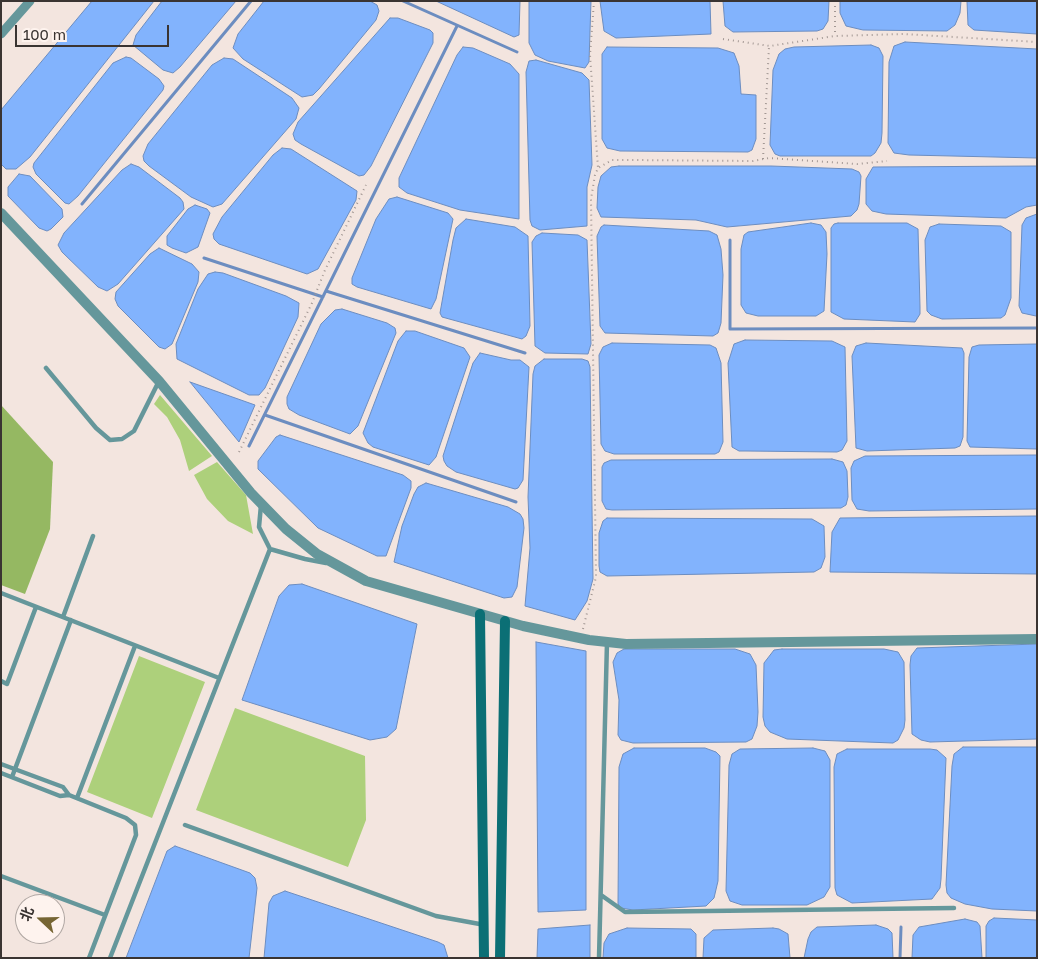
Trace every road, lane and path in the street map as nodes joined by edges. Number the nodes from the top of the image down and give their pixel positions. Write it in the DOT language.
graph roads {
  1 [pos="30,1"];
  2 [pos="594,1"];
  3 [pos="835,1"];
  4 [pos="1,34"];
  5 [pos="836,36"];
  6 [pos="723,39"];
  7 [pos="1037,42"];
  8 [pos="770,46"];
  9 [pos="763,159"];
  10 [pos="888,161"];
  11 [pos="598,168"];
  12 [pos="366,185"];
  13 [pos="1,213"];
  14 [pos="46,368"];
  15 [pos="159,381"];
  16 [pos="239,452"];
  17 [pos="262,504"];
  18 [pos="93,536"];
  19 [pos="270,549"];
  20 [pos="337,565"];
  21 [pos="1,593"];
  22 [pos="36,607"];
  23 [pos="480,614"];
  24 [pos="63,617"];
  25 [pos="71,620"];
  26 [pos="505,621"];
  27 [pos="581,639"];
  28 [pos="1037,639"];
  29 [pos="607,642"];
  30 [pos="135,646"];
  31 [pos="219,678"];
  32 [pos="1,681"];
  33 [pos="1,764"];
  34 [pos="15,769"];
  35 [pos="1,773"];
  36 [pos="12,777"];
  37 [pos="69,795"];
  38 [pos="76,798"];
  39 [pos="185,824"];
  40 [pos="1,876"];
  41 [pos="601,894"];
  42 [pos="954,908"];
  43 [pos="105,915"];
  44 [pos="485,925"];
  45 [pos="89,958"];
  46 [pos="110,958"];
  47 [pos="484,958"];
  48 [pos="500,958"];
  49 [pos="599,958"];
  1 -- 4 [label="street"];
  2 -- 11 [label="path"];
  3 -- 5 [label="path"];
  5 -- 7 [label="path"];
  5 -- 8 [label="path"];
  6 -- 8 [label="path"];
  8 -- 9 [label="path"];
  9 -- 10 [label="path"];
  9 -- 11 [label="path"];
  11 -- 27 [label="path"];
  12 -- 16 [label="path"];
  13 -- 15 [label="street"];
  14 -- 15 [label="lane"];
  15 -- 17 [label="street"];
  17 -- 19 [label="lane"];
  17 -- 20 [label="street"];
  18 -- 24 [label="lane"];
  19 -- 20 [label="lane"];
  19 -- 31 [label="lane"];
  20 -- 23 [label="street"];
  21 -- 22 [label="lane"];
  22 -- 24 [label="lane"];
  22 -- 32 [label="lane"];
  23 -- 26 [label="street"];
  23 -- 44 [label="main road"];
  24 -- 25 [label="lane"];
  25 -- 30 [label="lane"];
  25 -- 34 [label="lane"];
  26 -- 27 [label="street"];
  26 -- 48 [label="main road"];
  27 -- 29 [label="street"];
  28 -- 29 [label="street"];
  29 -- 41 [label="lane"];
  30 -- 31 [label="lane"];
  30 -- 38 [label="lane"];
  31 -- 46 [label="lane"];
  33 -- 34 [label="lane"];
  34 -- 36 [label="lane"];
  34 -- 37 [label="lane"];
  35 -- 36 [label="lane"];
  36 -- 37 [label="lane"];
  37 -- 38 [label="lane"];
  38 -- 43 [label="lane"];
  39 -- 44 [label="lane"];
  40 -- 43 [label="lane"];
  41 -- 42 [label="lane"];
  41 -- 49 [label="lane"];
  43 -- 45 [label="lane"];
  44 -- 47 [label="main road"];
}
